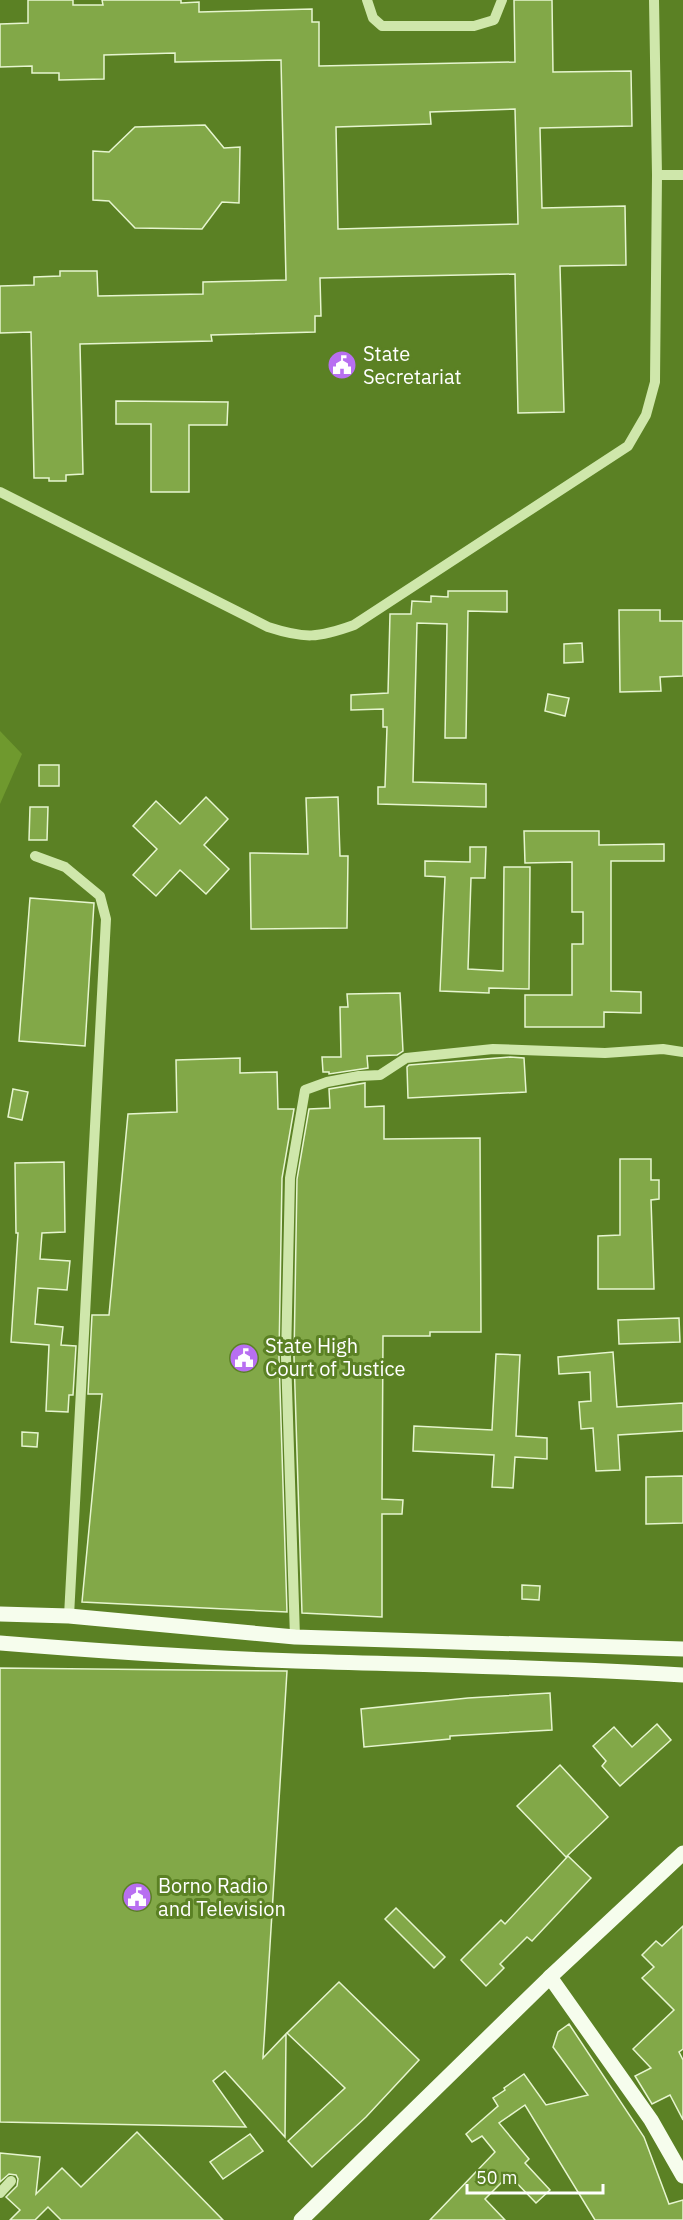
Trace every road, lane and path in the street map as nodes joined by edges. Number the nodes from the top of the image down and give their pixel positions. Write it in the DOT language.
graph roads {
  1 [pos="367,0"];
  2 [pos="502,0"];
  3 [pos="654,0"];
  4 [pos="657,175"];
  5 [pos="683,175"];
  6 [pos="0,492"];
  7 [pos="35,856"];
  8 [pos="683,1052"];
  9 [pos="0,1614"];
  10 [pos="69,1616"];
  11 [pos="296,1637"];
  12 [pos="0,1643"];
  13 [pos="683,1649"];
  14 [pos="683,1675"];
  15 [pos="683,1853"];
  16 [pos="550,1977"];
  17 [pos="683,2176"];
  18 [pos="11,2181"];
  19 [pos="0,2193"];
  20 [pos="301,2220"];
  1 -- 2 [label="street"];
  3 -- 4 [label="street"];
  4 -- 5 [label="street"];
  4 -- 6 [label="street"];
  7 -- 10 [label="street"];
  8 -- 11 [label="street"];
  9 -- 10 [label="main road"];
  10 -- 11 [label="main road"];
  11 -- 13 [label="main road"];
  12 -- 14 [label="main road"];
  15 -- 16 [label="main road"];
  16 -- 17 [label="main road"];
  16 -- 20 [label="main road"];
  18 -- 19 [label="street"];
}
